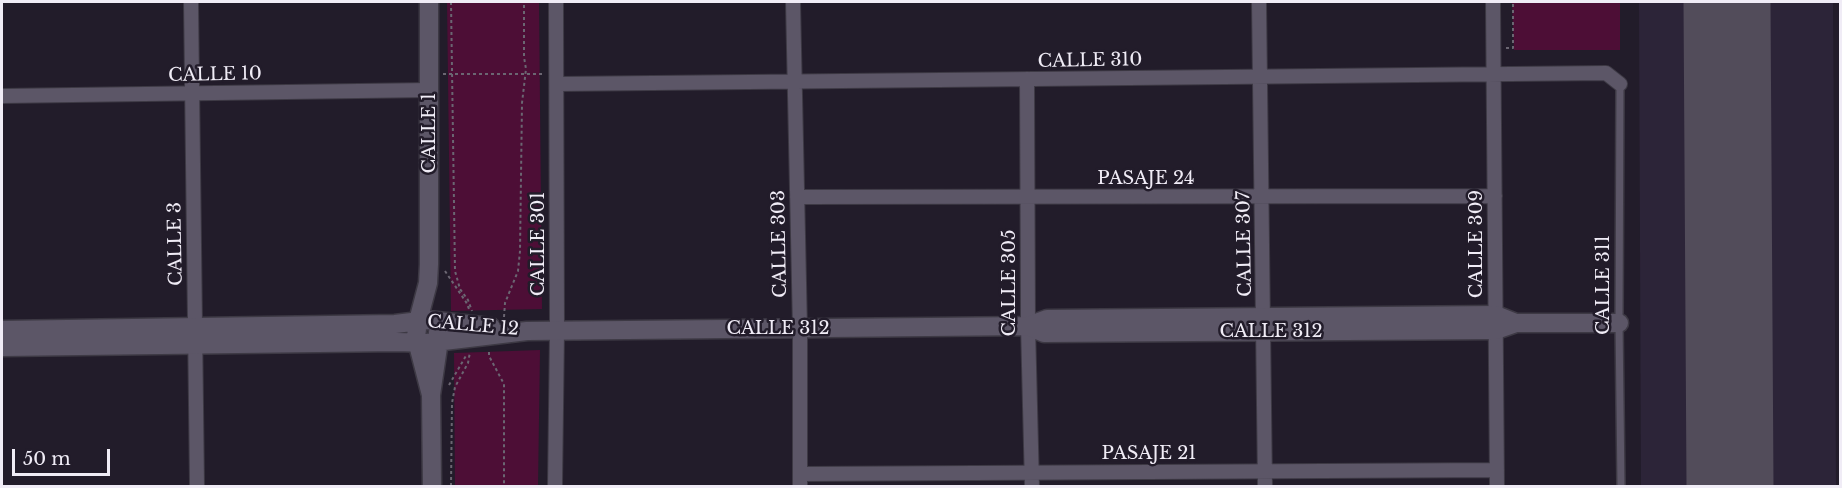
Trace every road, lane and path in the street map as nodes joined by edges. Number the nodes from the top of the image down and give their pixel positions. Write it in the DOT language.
graph roads {
  1 [pos="191,2"];
  2 [pos="429,2"];
  3 [pos="451,2"];
  4 [pos="524,2"];
  5 [pos="555,2"];
  6 [pos="793,2"];
  7 [pos="1259,2"];
  8 [pos="1493,2"];
  9 [pos="1513,2"];
  10 [pos="1494,48"];
  11 [pos="452,74"];
  12 [pos="525,74"];
  13 [pos="1495,74"];
  14 [pos="1261,76"];
  15 [pos="557,79"];
  16 [pos="1027,80"];
  17 [pos="794,81"];
  18 [pos="430,82"];
  19 [pos="1620,84"];
  20 [pos="192,93"];
  21 [pos="2,96"];
  22 [pos="1262,196"];
  23 [pos="1495,196"];
  24 [pos="797,197"];
  25 [pos="1028,197"];
  26 [pos="436,265"];
  27 [pos="418,321"];
  28 [pos="436,321"];
  29 [pos="1496,323"];
  30 [pos="1619,323"];
  31 [pos="1264,324"];
  32 [pos="1028,326"];
  33 [pos="800,329"];
  34 [pos="2,330"];
  35 [pos="470,331"];
  36 [pos="498,331"];
  37 [pos="527,331"];
  38 [pos="557,331"];
  39 [pos="195,336"];
  40 [pos="438,342"];
  41 [pos="417,343"];
  42 [pos="2,347"];
  43 [pos="439,393"];
  44 [pos="1497,471"];
  45 [pos="1265,472"];
  46 [pos="800,480"];
  47 [pos="1032,480"];
  48 [pos="197,486"];
  49 [pos="432,486"];
  50 [pos="452,486"];
  51 [pos="504,486"];
  52 [pos="555,486"];
  53 [pos="1265,486"];
  54 [pos="1497,486"];
  55 [pos="1621,486"];
  1 -- 20 [label="street, CALLE 3"];
  2 -- 18 [label="street, CALLE 1"];
  3 -- 11 [label="path"];
  4 -- 12 [label="path"];
  5 -- 15 [label="street, CALLE 301"];
  6 -- 17 [label="street, CALLE 303"];
  7 -- 14 [label="street, CALLE 307"];
  8 -- 10 [label="street, CALLE 309"];
  9 -- 10 [label="path"];
  10 -- 13 [label="street, CALLE 309"];
  11 -- 12 [label="path"];
  11 -- 18 [label="path"];
  11 -- 35 [label="path"];
  12 -- 15 [label="path"];
  12 -- 36 [label="path"];
  13 -- 14 [label="street, CALLE 310"];
  13 -- 19 [label="street, CALLE 310"];
  13 -- 23 [label="street, CALLE 309"];
  14 -- 16 [label="street, CALLE 310"];
  14 -- 22 [label="street, CALLE 307"];
  15 -- 17 [label="street, CALLE 310"];
  15 -- 38 [label="street, CALLE 301"];
  16 -- 17 [label="street, CALLE 310"];
  16 -- 25 [label="street, CALLE 305"];
  17 -- 24 [label="street, CALLE 303"];
  18 -- 20 [label="street, CALLE 10"];
  18 -- 26 [label="street, CALLE 1"];
  19 -- 30 [label="lane, CALLE 311"];
  20 -- 21 [label="street, CALLE 10"];
  20 -- 39 [label="street, CALLE 3"];
  22 -- 23 [label="street, PASAJE 24"];
  22 -- 25 [label="street, PASAJE 24"];
  22 -- 31 [label="street, CALLE 307"];
  23 -- 29 [label="street, CALLE 309"];
  24 -- 25 [label="street, PASAJE 24"];
  24 -- 33 [label="street, CALLE 303"];
  25 -- 32 [label="street, CALLE 305"];
  26 -- 27 [label="street, CALLE 1"];
  26 -- 28 [label="street, CALLE 1"];
  26 -- 35 [label="path"];
  27 -- 28 [label="street, CALLE 12"];
  27 -- 39 [label="street, CALLE 12"];
  27 -- 41 [label="street, CALLE 1"];
  28 -- 35 [label="street, CALLE 12"];
  28 -- 40 [label="street, CALLE 1"];
  29 -- 30 [label="street, CALLE 312"];
  29 -- 31 [label="street, CALLE 312"];
  29 -- 44 [label="street, CALLE 309"];
  30 -- 55 [label="lane, CALLE 311"];
  31 -- 32 [label="street, CALLE 312"];
  31 -- 45 [label="street, CALLE 307"];
  32 -- 33 [label="street, CALLE 312"];
  32 -- 47 [label="street, CALLE 305"];
  33 -- 38 [label="street, CALLE 312"];
  33 -- 46 [label="street, CALLE 303"];
  34 -- 39 [label="street, CALLE 12"];
  35 -- 36 [label="street, CALLE 12"];
  35 -- 40 [label="street, CALLE 12"];
  35 -- 43 [label="path"];
  35 -- 50 [label="path"];
  36 -- 37 [label="street, CALLE 12"];
  36 -- 51 [label="path"];
  37 -- 38 [label="street, CALLE 312"];
  38 -- 52 [label="street, CALLE 301"];
  39 -- 41 [label="street, CALLE 12"];
  39 -- 42 [label="street, CALLE 12"];
  39 -- 48 [label="street, CALLE 3"];
  40 -- 41 [label="street, CALLE 12"];
  40 -- 43 [label="street, CALLE 1"];
  41 -- 43 [label="street, CALLE 1"];
  43 -- 49 [label="street, CALLE 1"];
  44 -- 45 [label="street, PASAJE 21"];
  44 -- 54 [label="street, CALLE 309"];
  45 -- 47 [label="street, PASAJE 21"];
  45 -- 53 [label="street, CALLE 307"];
  46 -- 47 [label="street, PASAJE 21"];
}
